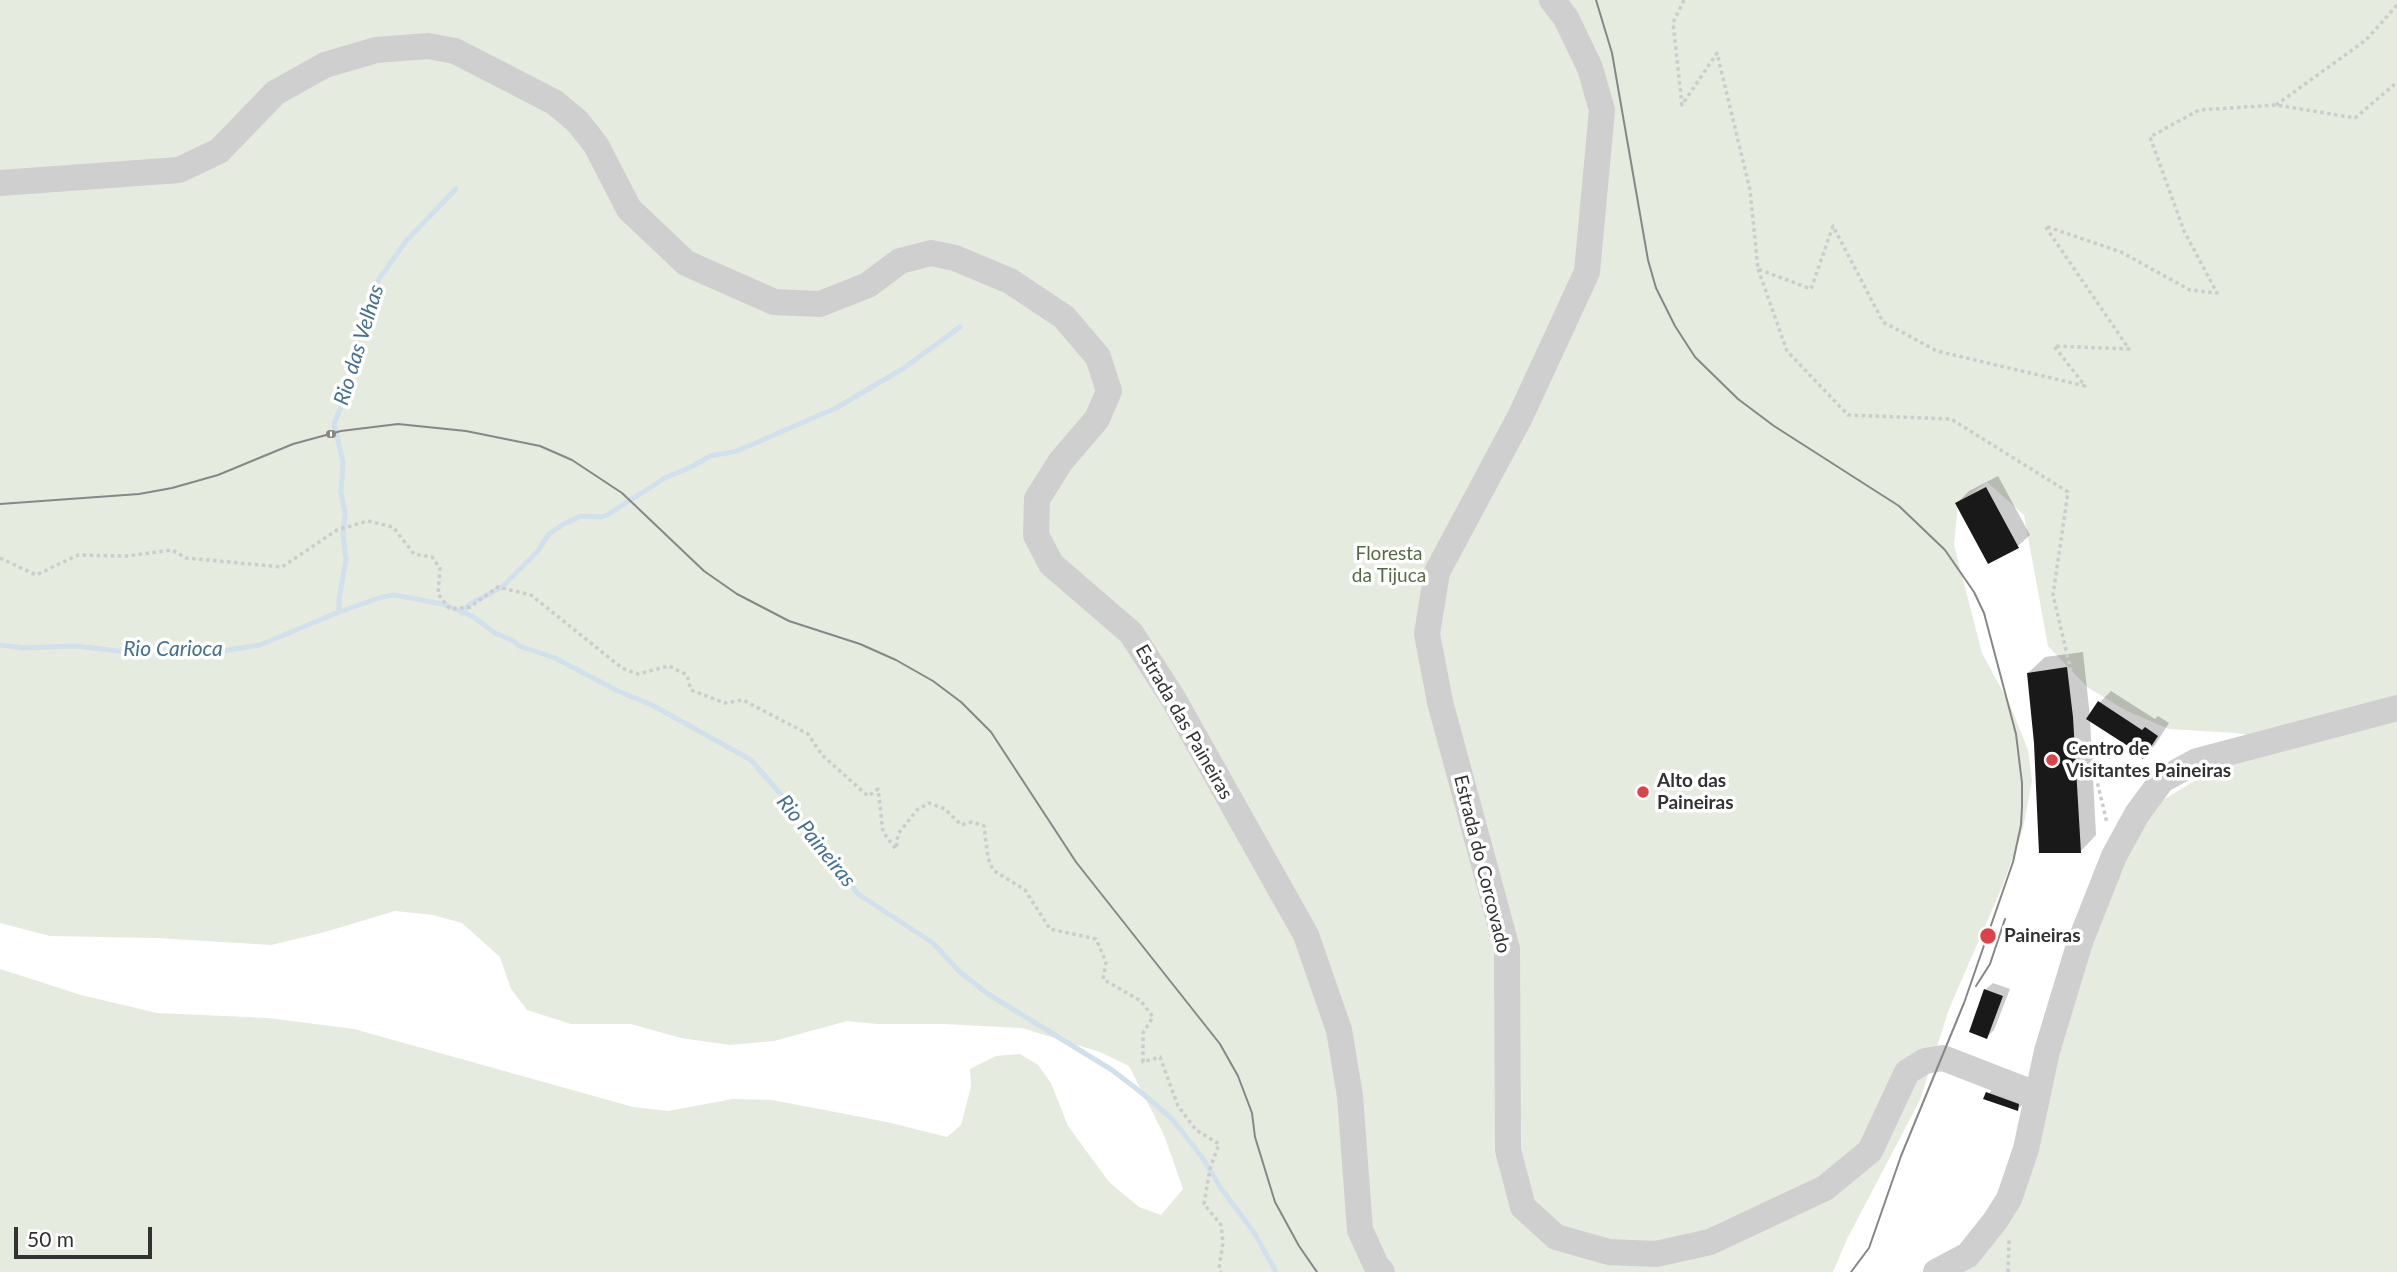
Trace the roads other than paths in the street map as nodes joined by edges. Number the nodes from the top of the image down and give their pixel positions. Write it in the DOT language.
graph roads {
  1 [pos="1552,0"];
  2 [pos="0,183"];
  3 [pos="2397,708"];
  4 [pos="2036,1094"];
  5 [pos="1382,1272"];
  6 [pos="1936,1272"];
  1 -- 4 [label="street, Estrada do Corcovado"];
  2 -- 5 [label="street, Estrada das Paineiras"];
  3 -- 4 [label="street"];
  4 -- 6 [label="street"];
}
